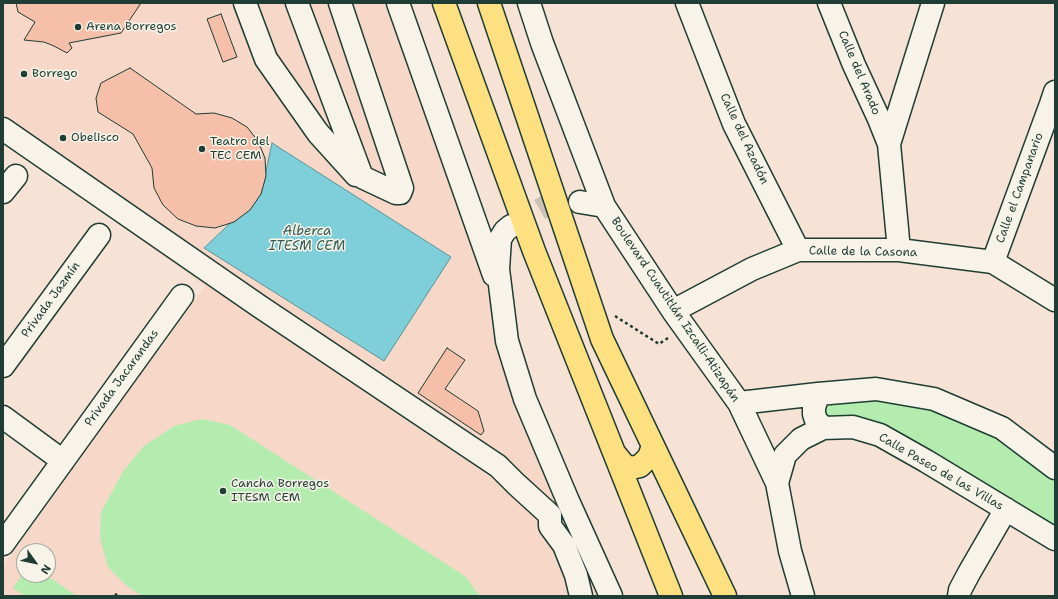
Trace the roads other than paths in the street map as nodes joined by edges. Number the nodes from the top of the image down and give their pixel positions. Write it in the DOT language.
graph roads {
  1 [pos="245,3"];
  2 [pos="297,3"];
  3 [pos="340,3"];
  4 [pos="398,3"];
  5 [pos="444,3"];
  6 [pos="489,3"];
  7 [pos="529,3"];
  8 [pos="687,3"];
  9 [pos="829,3"];
  10 [pos="933,3"];
  11 [pos="1055,92"];
  12 [pos="3,129"];
  13 [pos="888,144"];
  14 [pos="362,177"];
  15 [pos="580,202"];
  16 [pos="604,206"];
  17 [pos="511,226"];
  18 [pos="99,235"];
  19 [pos="798,250"];
  20 [pos="900,250"];
  21 [pos="993,262"];
  22 [pos="182,296"];
  23 [pos="1055,300"];
  24 [pos="503,301"];
  25 [pos="677,317"];
  26 [pos="3,366"];
  27 [pos="818,394"];
  28 [pos="739,403"];
  29 [pos="3,417"];
  30 [pos="823,428"];
  31 [pos="653,446"];
  32 [pos="614,454"];
  33 [pos="63,461"];
  34 [pos="1055,468"];
  35 [pos="776,483"];
  36 [pos="1006,509"];
  37 [pos="1055,539"];
  38 [pos="3,544"];
  39 [pos="581,596"];
  40 [pos="611,596"];
  41 [pos="671,596"];
  42 [pos="725,596"];
  43 [pos="802,596"];
  44 [pos="959,596"];
  1 -- 14 [label="street"];
  2 -- 14 [label="street"];
  3 -- 14 [label="street"];
  4 -- 24 [label="street"];
  5 -- 32 [label="main road"];
  6 -- 31 [label="main road"];
  7 -- 16 [label="street, Boulevard Cuautitlán Izcalli-Atizapán"];
  8 -- 19 [label="street, Calle del Azadón"];
  9 -- 13 [label="street, Calle del Arado"];
  10 -- 13 [label="street, Calle del Arado"];
  11 -- 21 [label="street, Calle el Campanario"];
  12 -- 39 [label="street"];
  13 -- 20 [label="street, Calle del Arado"];
  15 -- 16 [label="street"];
  16 -- 25 [label="street, Boulevard Cuautitlán Izcalli-Atizapán"];
  17 -- 24 [label="street"];
  18 -- 26 [label="street, Privada Jazmín"];
  19 -- 20 [label="street, Calle de la Casona"];
  19 -- 25 [label="street, Calle de la Casona"];
  20 -- 21 [label="street, Calle de la Casona"];
  21 -- 23 [label="street, Calle de la Casona"];
  22 -- 33 [label="street, Privada Jacarandas"];
  24 -- 40 [label="street"];
  25 -- 28 [label="street, Boulevard Cuautitlán Izcalli-Atizapán"];
  27 -- 28 [label="street"];
  27 -- 30 [label="street"];
  27 -- 34 [label="street"];
  28 -- 35 [label="street, Boulevard Cuautitlán Izcalli-Atizapán"];
  29 -- 33 [label="street"];
  30 -- 35 [label="street, Calle Paseo de las Villas"];
  30 -- 36 [label="street, Calle Paseo de las Villas"];
  31 -- 32 [label="main road"];
  31 -- 42 [label="main road"];
  32 -- 41 [label="main road"];
  33 -- 38 [label="street, Privada Jacarandas"];
  35 -- 43 [label="street, Boulevard Cuautitlán Izcalli-Atizapán"];
  36 -- 37 [label="street, Calle Paseo de las Villas"];
  36 -- 44 [label="street"];
}
